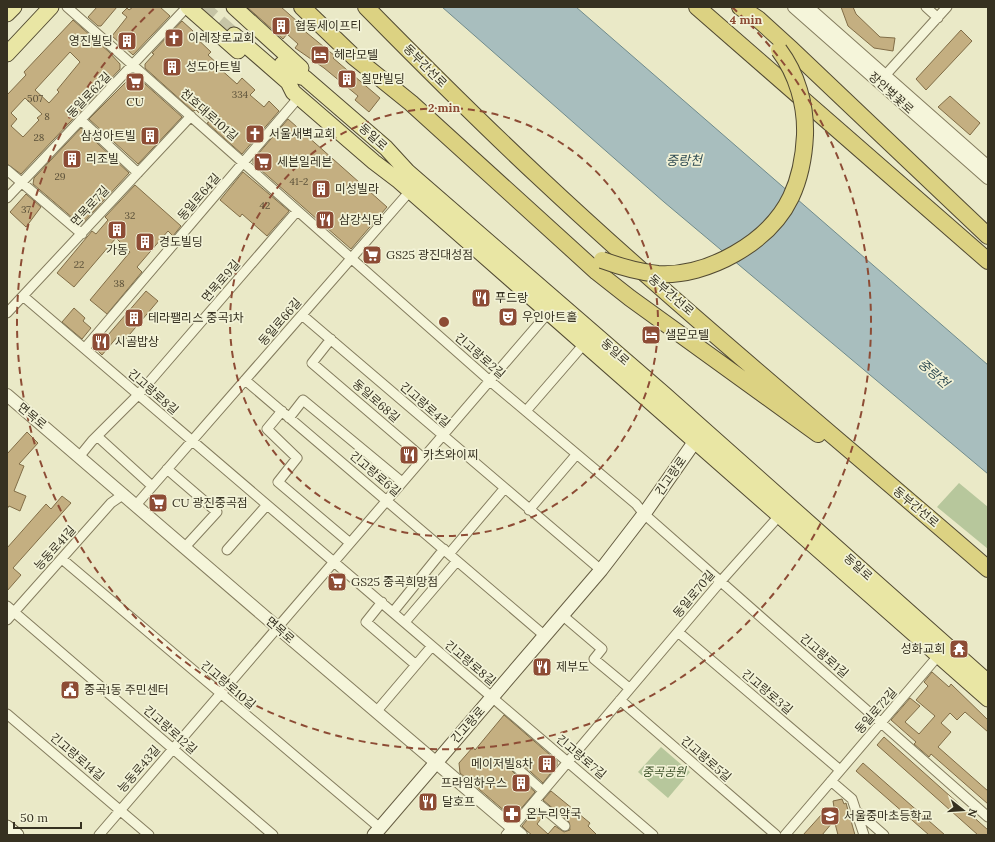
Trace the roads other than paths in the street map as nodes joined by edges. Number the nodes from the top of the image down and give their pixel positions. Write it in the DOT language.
graph roads {
  1 [pos="14,7"];
  2 [pos="51,7"];
  3 [pos="67,7"];
  4 [pos="187,7"];
  5 [pos="234,7"];
  6 [pos="302,7"];
  7 [pos="318,7"];
  8 [pos="366,7"];
  9 [pos="697,7"];
  10 [pos="794,7"];
  11 [pos="926,7"];
  12 [pos="947,7"];
  13 [pos="741,8"];
  14 [pos="812,11"];
  15 [pos="7,14"];
  16 [pos="938,18"];
  17 [pos="7,54"];
  18 [pos="134,65"];
  19 [pos="377,74"];
  20 [pos="305,78"];
  21 [pos="882,79"];
  22 [pos="296,95"];
  23 [pos="191,116"];
  24 [pos="81,120"];
  25 [pos="245,162"];
  26 [pos="988,167"];
  27 [pos="7,170"];
  28 [pos="138,173"];
  29 [pos="988,178"];
  30 [pos="22,182"];
  31 [pos="410,191"];
  32 [pos="7,198"];
  33 [pos="297,211"];
  34 [pos="552,229"];
  35 [pos="82,234"];
  36 [pos="988,236"];
  37 [pos="351,259"];
  38 [pos="988,261"];
  39 [pos="23,296"];
  40 [pos="7,313"];
  41 [pos="548,313"];
  42 [pos="302,315"];
  43 [pos="331,339"];
  44 [pos="584,344"];
  45 [pos="85,348"];
  46 [pos="245,380"];
  47 [pos="490,381"];
  48 [pos="637,391"];
  49 [pos="664,394"];
  50 [pos="7,395"];
  51 [pos="138,395"];
  52 [pos="282,411"];
  53 [pos="526,411"];
  54 [pos="289,418"];
  55 [pos="704,430"];
  56 [pos="97,436"];
  57 [pos="442,436"];
  58 [pos="191,441"];
  59 [pos="694,442"];
  60 [pos="576,455"];
  61 [pos="79,457"];
  62 [pos="423,458"];
  63 [pos="167,469"];
  64 [pos="873,471"];
  65 [pos="402,482"];
  66 [pos="152,486"];
  67 [pos="504,489"];
  68 [pos="124,494"];
  69 [pos="387,500"];
  70 [pos="136,504"];
  71 [pos="266,506"];
  72 [pos="529,510"];
  73 [pos="644,514"];
  74 [pos="779,516"];
  75 [pos="350,543"];
  76 [pos="185,548"];
  77 [pos="227,550"];
  78 [pos="446,551"];
  79 [pos="62,559"];
  80 [pos="457,561"];
  81 [pos="335,562"];
  82 [pos="988,569"];
  83 [pos="601,570"];
  84 [pos="720,581"];
  85 [pos="382,602"];
  86 [pos="11,609"];
  87 [pos="393,612"];
  88 [pos="562,615"];
  89 [pos="7,620"];
  90 [pos="405,622"];
  91 [pos="277,627"];
  92 [pos="678,632"];
  93 [pos="545,636"];
  94 [pos="432,646"];
  95 [pos="938,656"];
  96 [pos="416,666"];
  97 [pos="988,682"];
  98 [pos="629,688"];
  99 [pos="220,694"];
  100 [pos="493,698"];
  101 [pos="988,699"];
  102 [pos="620,700"];
  103 [pos="376,712"];
  104 [pos="7,714"];
  105 [pos="882,723"];
  106 [pos="173,748"];
  107 [pos="435,762"];
  108 [pos="567,762"];
  109 [pos="516,767"];
  110 [pos="840,770"];
  111 [pos="831,781"];
  112 [pos="543,791"];
  113 [pos="535,801"];
  114 [pos="120,810"];
  115 [pos="857,812"];
  116 [pos="988,817"];
  117 [pos="565,826"];
  118 [pos="7,827"];
  119 [pos="377,831"];
  120 [pos="513,832"];
  121 [pos="16,835"];
  122 [pos="99,835"];
  123 [pos="149,835"];
  124 [pos="273,835"];
  125 [pos="654,835"];
  126 [pos="776,835"];
  127 [pos="785,835"];
  128 [pos="864,835"];
  129 [pos="884,835"];
  1 -- 15 [label="main road"];
  2 -- 17 [label="main road"];
  3 -- 18 [label="street, 천호대로101길"];
  4 -- 18 [label="street, 동일로62길"];
  4 -- 22 [label="main road"];
  5 -- 20 [label="main road"];
  6 -- 19 [label="highway"];
  7 -- 19 [label="highway"];
  8 -- 64 [label="highway, 동부간선로"];
  9 -- 38 [label="highway"];
  10 -- 14 [label="street, 장안벚꽃로"];
  11 -- 16 [label="street"];
  12 -- 16 [label="street"];
  13 -- 34 [label="highway, bridge"];
  13 -- 36 [label="highway"];
  14 -- 21 [label="street, 장안벚꽃로"];
  16 -- 21 [label="street"];
  18 -- 23 [label="street, 천호대로101길"];
  18 -- 24 [label="street, 동일로62길"];
  19 -- 34 [label="highway"];
  20 -- 22 [label="main road, 동일로"];
  20 -- 49 [label="main road, 동일로"];
  21 -- 26 [label="street, 장안벚꽃로"];
  21 -- 29 [label="street, 장안벚꽃로"];
  22 -- 25 [label="street, 동일로64길"];
  22 -- 31 [label="main road, 동일로"];
  23 -- 25 [label="street, 천호대로101길"];
  23 -- 28 [label="street, 면목로7길"];
  24 -- 28 [label="street"];
  24 -- 30 [label="street, 동일로62길"];
  25 -- 33 [label="street, 천호대로101길"];
  25 -- 45 [label="street, 동일로64길"];
  27 -- 30 [label="street"];
  28 -- 35 [label="street, 면목로7길"];
  30 -- 32 [label="street, 동일로62길"];
  30 -- 35 [label="street"];
  31 -- 37 [label="street, 동일로66길"];
  31 -- 41 [label="main road, 동일로"];
  33 -- 37 [label="street, 천호대로101길"];
  33 -- 51 [label="street, 면목로9길"];
  34 -- 64 [label="highway"];
  35 -- 39 [label="street, 면목로7길"];
  37 -- 42 [label="street, 동일로66길"];
  37 -- 47 [label="street, 긴고랑로2길"];
  39 -- 40 [label="street, 면목로7길"];
  39 -- 45 [label="street, 긴고랑로8길"];
  41 -- 44 [label="main road, 동일로"];
  41 -- 47 [label="street"];
  42 -- 43 [label="street, 긴고랑로4길"];
  42 -- 46 [label="street, 동일로66길"];
  43 -- 57 [label="street, 긴고랑로4길"];
  43 -- 62 [label="street, 동일로68길"];
  44 -- 48 [label="main road, 동일로"];
  44 -- 53 [label="street, 동일로"];
  45 -- 51 [label="street, 긴고랑로8길"];
  46 -- 52 [label="street, 긴고랑로6길"];
  46 -- 58 [label="street, 동일로66길"];
  47 -- 53 [label="street, 긴고랑로2길"];
  47 -- 57 [label="street"];
  48 -- 49 [label="main road"];
  48 -- 59 [label="main road, 동일로"];
  49 -- 55 [label="main road, 동일로"];
  50 -- 61 [label="street, 면목로"];
  51 -- 56 [label="street, 면목로9길"];
  51 -- 58 [label="street, 긴고랑로8길"];
  52 -- 54 [label="street, 긴고랑로6길"];
  52 -- 75 [label="street"];
  53 -- 60 [label="street, 긴고랑로2길"];
  54 -- 65 [label="street"];
  54 -- 69 [label="street, 긴고랑로6길"];
  55 -- 59 [label="main road, 긴고랑로"];
  55 -- 97 [label="main road, 동일로"];
  56 -- 61 [label="street, 면목로9길"];
  56 -- 66 [label="street"];
  57 -- 62 [label="street"];
  57 -- 67 [label="street, 긴고랑로4길"];
  58 -- 63 [label="street, 동일로66길"];
  58 -- 71 [label="street, 긴고랑로8길"];
  59 -- 73 [label="main road, 긴고랑로"];
  59 -- 74 [label="main road, 동일로"];
  60 -- 72 [label="street"];
  60 -- 73 [label="street, 긴고랑로2길"];
  61 -- 68 [label="street, 면목로"];
  62 -- 65 [label="street"];
  63 -- 66 [label="street, 동일로66길"];
  63 -- 76 [label="street"];
  64 -- 82 [label="highway, 동부간선로"];
  65 -- 69 [label="street"];
  66 -- 70 [label="street, 동일로66길"];
  67 -- 72 [label="street, 긴고랑로4길"];
  67 -- 78 [label="street"];
  68 -- 70 [label="street, 면목로"];
  68 -- 79 [label="street, 능동로41길"];
  69 -- 75 [label="street"];
  69 -- 78 [label="street, 긴고랑로6길"];
  70 -- 76 [label="street, 면목로"];
  71 -- 77 [label="street"];
  71 -- 81 [label="street, 긴고랑로8길"];
  72 -- 83 [label="street, 긴고랑로4길"];
  73 -- 83 [label="main road, 긴고랑로"];
  73 -- 84 [label="street, 긴고랑로1길"];
  74 -- 84 [label="street, 동일로70길"];
  74 -- 95 [label="main road, 동일로"];
  75 -- 81 [label="street"];
  76 -- 91 [label="street, 면목로"];
  78 -- 80 [label="street, 긴고랑로6길"];
  78 -- 87 [label="street"];
  79 -- 86 [label="street, 능동로41길"];
  79 -- 99 [label="street, 긴고랑로10길"];
  80 -- 90 [label="street"];
  80 -- 93 [label="street, 긴고랑로6길"];
  81 -- 85 [label="street, 긴고랑로8길"];
  81 -- 91 [label="street"];
  83 -- 88 [label="main road, 긴고랑로"];
  84 -- 92 [label="street, 동일로70길"];
  84 -- 105 [label="street, 긴고랑로1길"];
  85 -- 87 [label="street, 긴고랑로8길"];
  85 -- 96 [label="street"];
  86 -- 89 [label="street, 능동로41길"];
  86 -- 106 [label="street, 긴고랑로12길"];
  87 -- 90 [label="street, 긴고랑로8길"];
  88 -- 93 [label="main road, 긴고랑로"];
  88 -- 98 [label="street"];
  90 -- 94 [label="street, 긴고랑로8길"];
  91 -- 99 [label="street, 능동로43길"];
  91 -- 103 [label="street, 면목로"];
  92 -- 98 [label="street, 동일로70길"];
  92 -- 110 [label="street, 긴고랑로3길"];
  93 -- 100 [label="main road, 긴고랑로"];
  94 -- 96 [label="street, 긴고랑로8길"];
  94 -- 100 [label="street, 긴고랑로8길"];
  95 -- 101 [label="main road, 동일로"];
  95 -- 105 [label="street, 동일로72길"];
  96 -- 103 [label="street"];
  98 -- 102 [label="street, 동일로70길"];
  99 -- 106 [label="street, 능동로43길"];
  99 -- 119 [label="street, 긴고랑로10길"];
  100 -- 107 [label="main road, 긴고랑로"];
  100 -- 108 [label="street, 긴고랑로7길"];
  102 -- 108 [label="street, 동일로70길"];
  102 -- 126 [label="street, 긴고랑로5길"];
  103 -- 107 [label="street, 면목로"];
  104 -- 114 [label="street, 긴고랑로14길"];
  105 -- 110 [label="street, 동일로72길"];
  105 -- 116 [label="street, 긴고랑로1길"];
  106 -- 114 [label="street, 능동로43길"];
  106 -- 124 [label="street, 긴고랑로12길"];
  107 -- 119 [label="main road, 긴고랑로"];
  107 -- 120 [label="street, 면목로"];
  108 -- 112 [label="street, 동일로70길"];
  108 -- 125 [label="street, 긴고랑로7길"];
  109 -- 112 [label="street"];
  110 -- 111 [label="street, 동일로72길"];
  111 -- 115 [label="street"];
  111 -- 127 [label="street, 동일로72길"];
  112 -- 113 [label="street, 동일로70길"];
  113 -- 117 [label="street"];
  113 -- 120 [label="street, 동일로70길"];
  114 -- 122 [label="street, 능동로43길"];
  114 -- 123 [label="street, 긴고랑로14길"];
  115 -- 128 [label="street"];
  115 -- 129 [label="street"];
  118 -- 121 [label="main road"];
}
